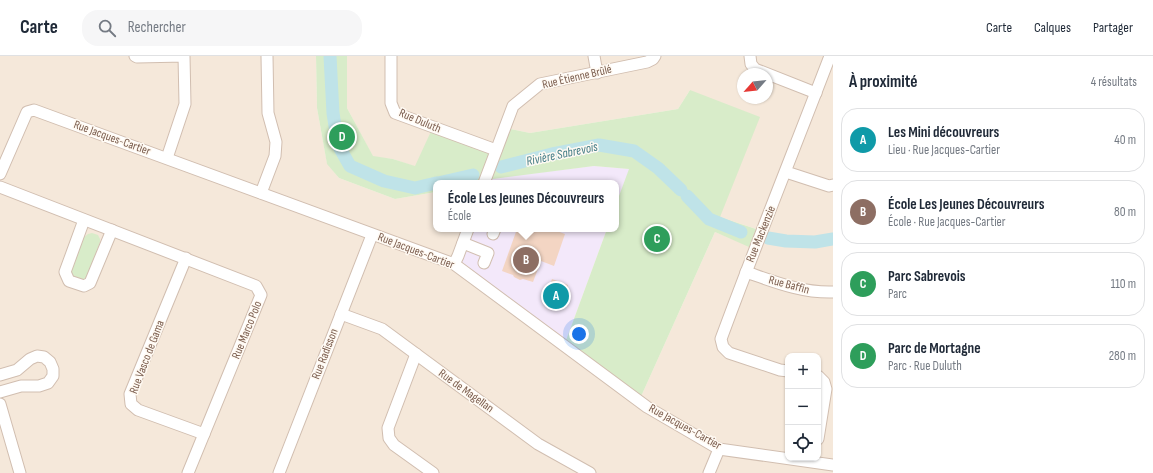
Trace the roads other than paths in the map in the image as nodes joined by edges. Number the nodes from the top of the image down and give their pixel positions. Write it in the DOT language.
graph roads {
  1 [pos="135,56"];
  2 [pos="184,56"];
  3 [pos="267,56"];
  4 [pos="391,56"];
  5 [pos="594,56"];
  6 [pos="655,56"];
  7 [pos="750,56"];
  8 [pos="830,56"];
  9 [pos="597,73"];
  10 [pos="816,93"];
  11 [pos="496,150"];
  12 [pos="167,158"];
  13 [pos="786,172"];
  14 [pos="0,174"];
  15 [pos="485,180"];
  16 [pos="833,185"];
  17 [pos="0,188"];
  18 [pos="261,193"];
  19 [pos="84,220"];
  20 [pos="112,230"];
  21 [pos="467,232"];
  22 [pos="372,235"];
  23 [pos="463,243"];
  24 [pos="186,258"];
  25 [pos="484,263"];
  26 [pos="454,264"];
  27 [pos="746,272"];
  28 [pos="833,292"];
  29 [pos="341,314"];
  30 [pos="416,354"];
  31 [pos="785,371"];
  32 [pos="0,375"];
  33 [pos="821,379"];
  34 [pos="0,392"];
  35 [pos="0,404"];
  36 [pos="820,425"];
  37 [pos="204,434"];
  38 [pos="719,448"];
  39 [pos="785,456"];
  40 [pos="818,461"];
  41 [pos="833,466"];
  42 [pos="20,473"];
  43 [pos="188,473"];
  44 [pos="279,473"];
  45 [pos="433,473"];
  46 [pos="590,473"];
  47 [pos="709,473"];
  1 -- 2 [label="street"];
  2 -- 12 [label="street"];
  3 -- 18 [label="street"];
  4 -- 11 [label="street, Rue Duluth"];
  5 -- 9 [label="street"];
  6 -- 9 [label="street, Rue Étienne Brûlé"];
  7 -- 10 [label="street"];
  8 -- 10 [label="street, Rue Mackenzie"];
  9 -- 11 [label="street, Rue Étienne Brûlé"];
  10 -- 13 [label="street, Rue Mackenzie"];
  11 -- 15 [label="street, Rue Étienne Brûlé"];
  12 -- 14 [label="street, Rue Jacques-Cartier"];
  12 -- 18 [label="street, Rue Jacques-Cartier"];
  13 -- 16 [label="street"];
  13 -- 27 [label="street, Rue Mackenzie"];
  17 -- 19 [label="street, Rue Marco Polo"];
  18 -- 22 [label="street, Rue Jacques-Cartier"];
  19 -- 20 [label="street, Rue Marco Polo"];
  19 -- 20 [label="street"];
  20 -- 24 [label="street, Rue Marco Polo"];
  21 -- 23 [label="street"];
  22 -- 26 [label="street, Rue Jacques-Cartier"];
  22 -- 29 [label="street, Rue Radisson"];
  23 -- 25 [label="street"];
  23 -- 26 [label="street"];
  24 -- 37 [label="street, Rue Marco Polo"];
  24 -- 37 [label="street, Rue Vasco de Gama"];
  26 -- 38 [label="street, Rue Jacques-Cartier"];
  27 -- 28 [label="street, Rue Baffin"];
  27 -- 31 [label="street, Rue Mackenzie"];
  29 -- 30 [label="street, Rue de Magellan"];
  29 -- 44 [label="street, Rue Radisson"];
  30 -- 45 [label="street"];
  30 -- 46 [label="street, Rue de Magellan"];
  32 -- 34 [label="street"];
  33 -- 36 [label="street"];
  35 -- 42 [label="street"];
  37 -- 43 [label="street, Rue Marco Polo"];
  38 -- 39 [label="street, Rue Jacques-Cartier"];
  38 -- 47 [label="street"];
  40 -- 41 [label="street, Rue Jacques-Cartier"];
}
